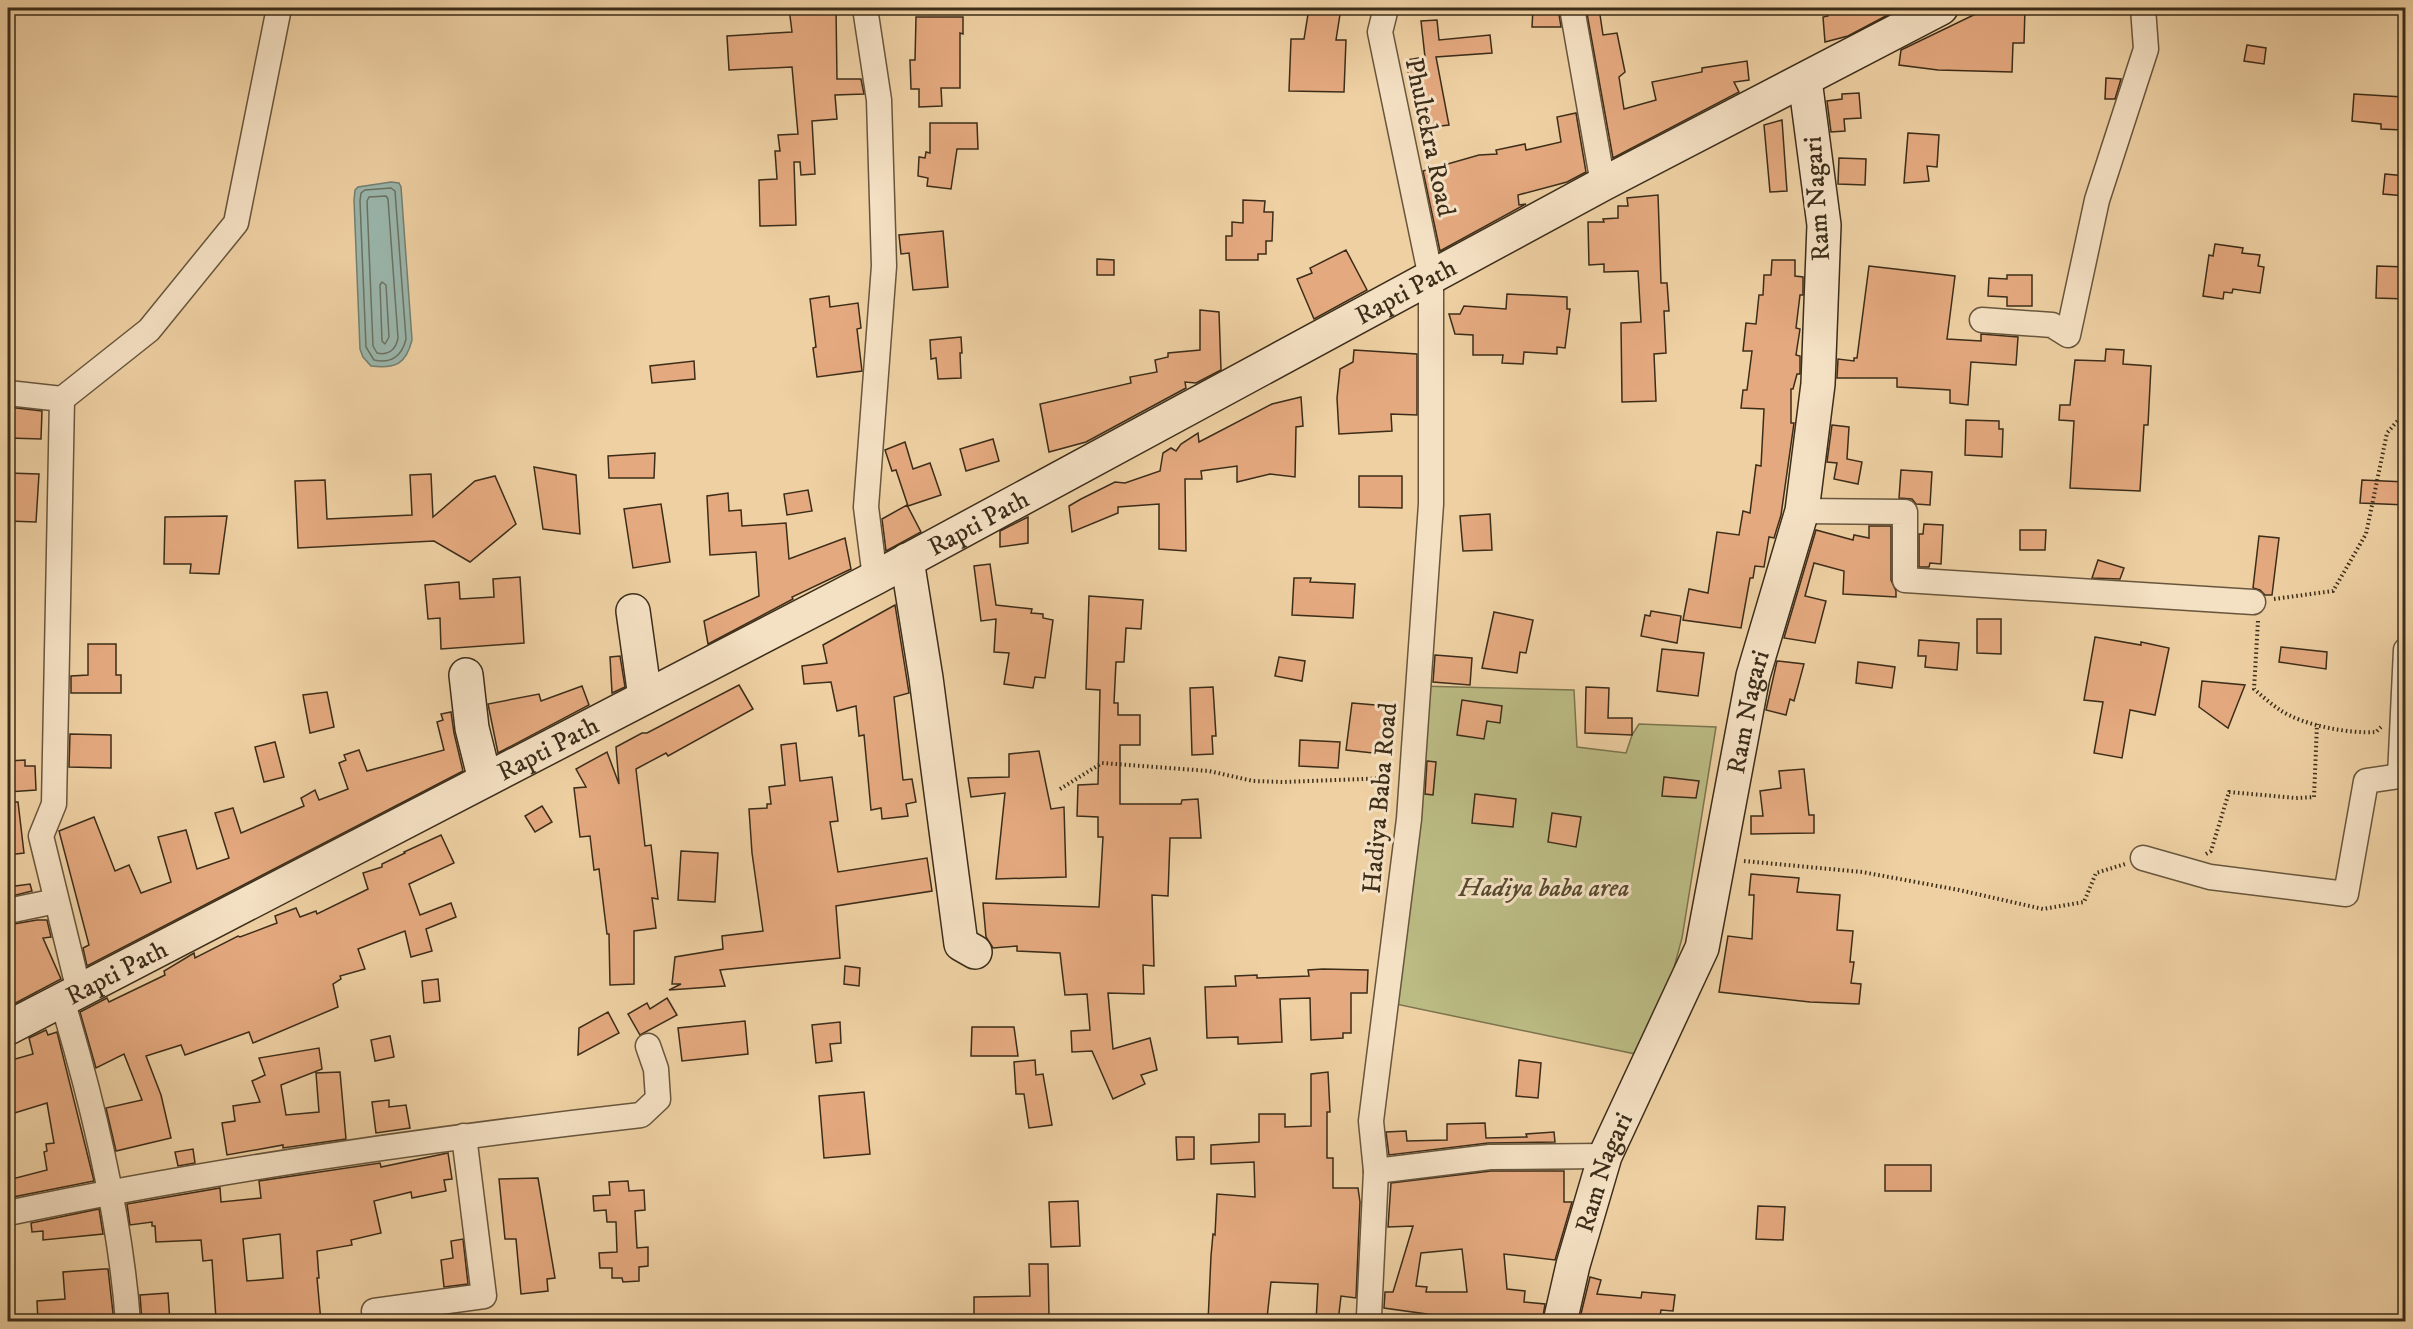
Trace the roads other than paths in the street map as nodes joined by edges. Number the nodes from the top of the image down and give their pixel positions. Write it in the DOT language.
graph roads {
  1 [pos="279,8"];
  2 [pos="865,8"];
  3 [pos="1386,8"];
  4 [pos="1572,8"];
  5 [pos="1941,8"];
  6 [pos="2143,8"];
  7 [pos="1805,80"];
  8 [pos="1602,184"];
  9 [pos="1431,278"];
  10 [pos="1983,320"];
  11 [pos="8,393"];
  12 [pos="62,399"];
  13 [pos="1802,511"];
  14 [pos="908,560"];
  15 [pos="876,578"];
  16 [pos="2253,602"];
  17 [pos="633,611"];
  18 [pos="2406,650"];
  19 [pos="466,675"];
  20 [pos="645,698"];
  21 [pos="2403,777"];
  22 [pos="485,780"];
  23 [pos="2143,858"];
  24 [pos="56,901"];
  25 [pos="8,911"];
  26 [pos="975,952"];
  27 [pos="70,995"];
  28 [pos="8,1028"];
  29 [pos="648,1046"];
  30 [pos="464,1136"];
  31 [pos="1605,1156"];
  32 [pos="1376,1171"];
  33 [pos="109,1192"];
  34 [pos="8,1213"];
  35 [pos="128,1322"];
  36 [pos="376,1322"];
  37 [pos="1366,1322"];
  38 [pos="1560,1322"];
  1 -- 12 [label="street"];
  2 -- 15 [label="street"];
  3 -- 9 [label="street, Phultekra Road"];
  4 -- 8 [label="street"];
  5 -- 7 [label="main road, Rapti Path"];
  6 -- 10 [label="street"];
  7 -- 8 [label="main road, Rapti Path"];
  7 -- 13 [label="main road, Ram Nagari"];
  8 -- 9 [label="main road, Rapti Path"];
  9 -- 14 [label="main road, Rapti Path"];
  9 -- 32 [label="street, Hadiya Baba Road"];
  11 -- 12 [label="street"];
  12 -- 24 [label="street"];
  13 -- 16 [label="street"];
  13 -- 31 [label="main road, Ram Nagari"];
  14 -- 15 [label="main road, Rapti Path"];
  14 -- 26 [label="main road"];
  15 -- 20 [label="main road, Rapti Path"];
  17 -- 20 [label="main road"];
  18 -- 21 [label="street"];
  19 -- 22 [label="main road"];
  20 -- 22 [label="main road, Rapti Path"];
  21 -- 23 [label="street"];
  22 -- 27 [label="main road, Rapti Path"];
  24 -- 25 [label="street"];
  24 -- 27 [label="street"];
  27 -- 28 [label="main road, Rapti Path"];
  27 -- 33 [label="street"];
  29 -- 30 [label="street"];
  30 -- 33 [label="street"];
  30 -- 36 [label="street"];
  31 -- 32 [label="street"];
  31 -- 38 [label="main road, Ram Nagari"];
  32 -- 37 [label="street, Hadiya Baba Road"];
  33 -- 34 [label="street"];
  33 -- 35 [label="street"];
}
